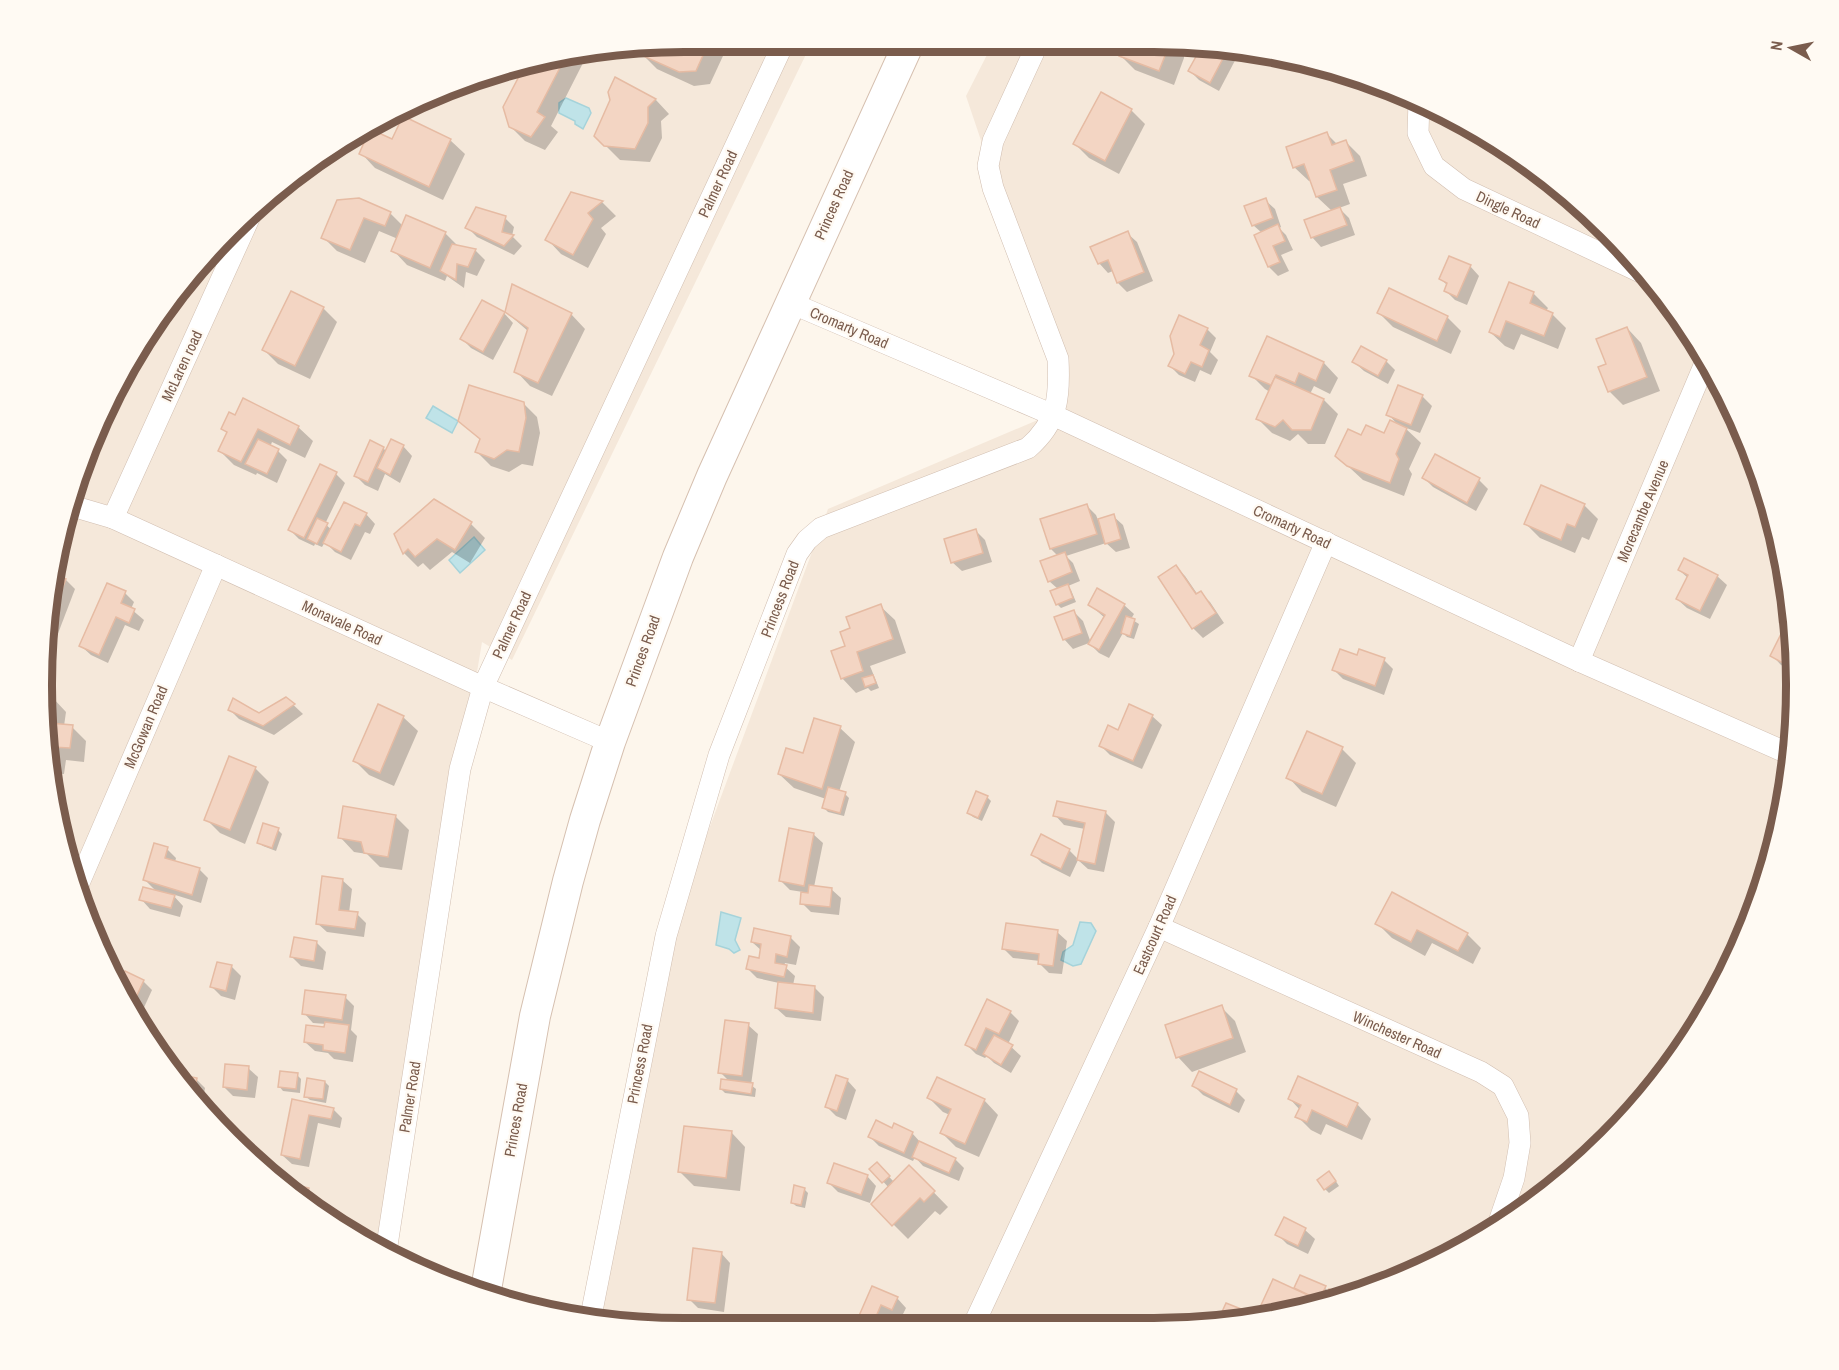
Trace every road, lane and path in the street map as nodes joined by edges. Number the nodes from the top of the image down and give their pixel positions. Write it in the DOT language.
graph roads {
  1 [pos="779,53"];
  2 [pos="904,53"];
  3 [pos="1033,53"];
  4 [pos="1419,111"];
  5 [pos="242,234"];
  6 [pos="1629,267"];
  7 [pos="790,303"];
  8 [pos="1702,370"];
  9 [pos="1053,415"];
  10 [pos="78,508"];
  11 [pos="112,518"];
  12 [pos="1326,542"];
  13 [pos="216,565"];
  14 [pos="1579,661"];
  15 [pos="483,687"];
  16 [pos="610,742"];
  17 [pos="1783,751"];
  18 [pos="82,876"];
  19 [pos="1159,927"];
  20 [pos="1502,1213"];
  21 [pos="387,1243"];
  22 [pos="487,1285"];
  23 [pos="592,1310"];
  24 [pos="977,1318"];
  1 -- 15 [label="street, Palmer Road"];
  2 -- 7 [label="main road, Princes Road"];
  3 -- 9 [label="street, Princess Road"];
  4 -- 6 [label="street, Dingle Road"];
  5 -- 11 [label="street, McLaren road"];
  7 -- 9 [label="street, Cromarty Road"];
  7 -- 16 [label="main road, Princes Road"];
  8 -- 14 [label="street, Morecambe Avenue"];
  9 -- 12 [label="street, Cromarty Road"];
  9 -- 23 [label="street, Princess Road"];
  10 -- 11 [label="street, Monavale Road"];
  11 -- 13 [label="street, Monavale Road"];
  12 -- 14 [label="street, Cromarty Road"];
  12 -- 19 [label="street, Eastcourt Road"];
  13 -- 15 [label="street, Monavale Road"];
  13 -- 18 [label="street, McGowan Road"];
  14 -- 17 [label="street, Cromarty Road"];
  15 -- 16 [label="street, Monavale Road"];
  15 -- 21 [label="street, Palmer Road"];
  16 -- 22 [label="main road, Princes Road"];
  19 -- 20 [label="street, Winchester Road"];
  19 -- 24 [label="street, Eastcourt Road"];
}
